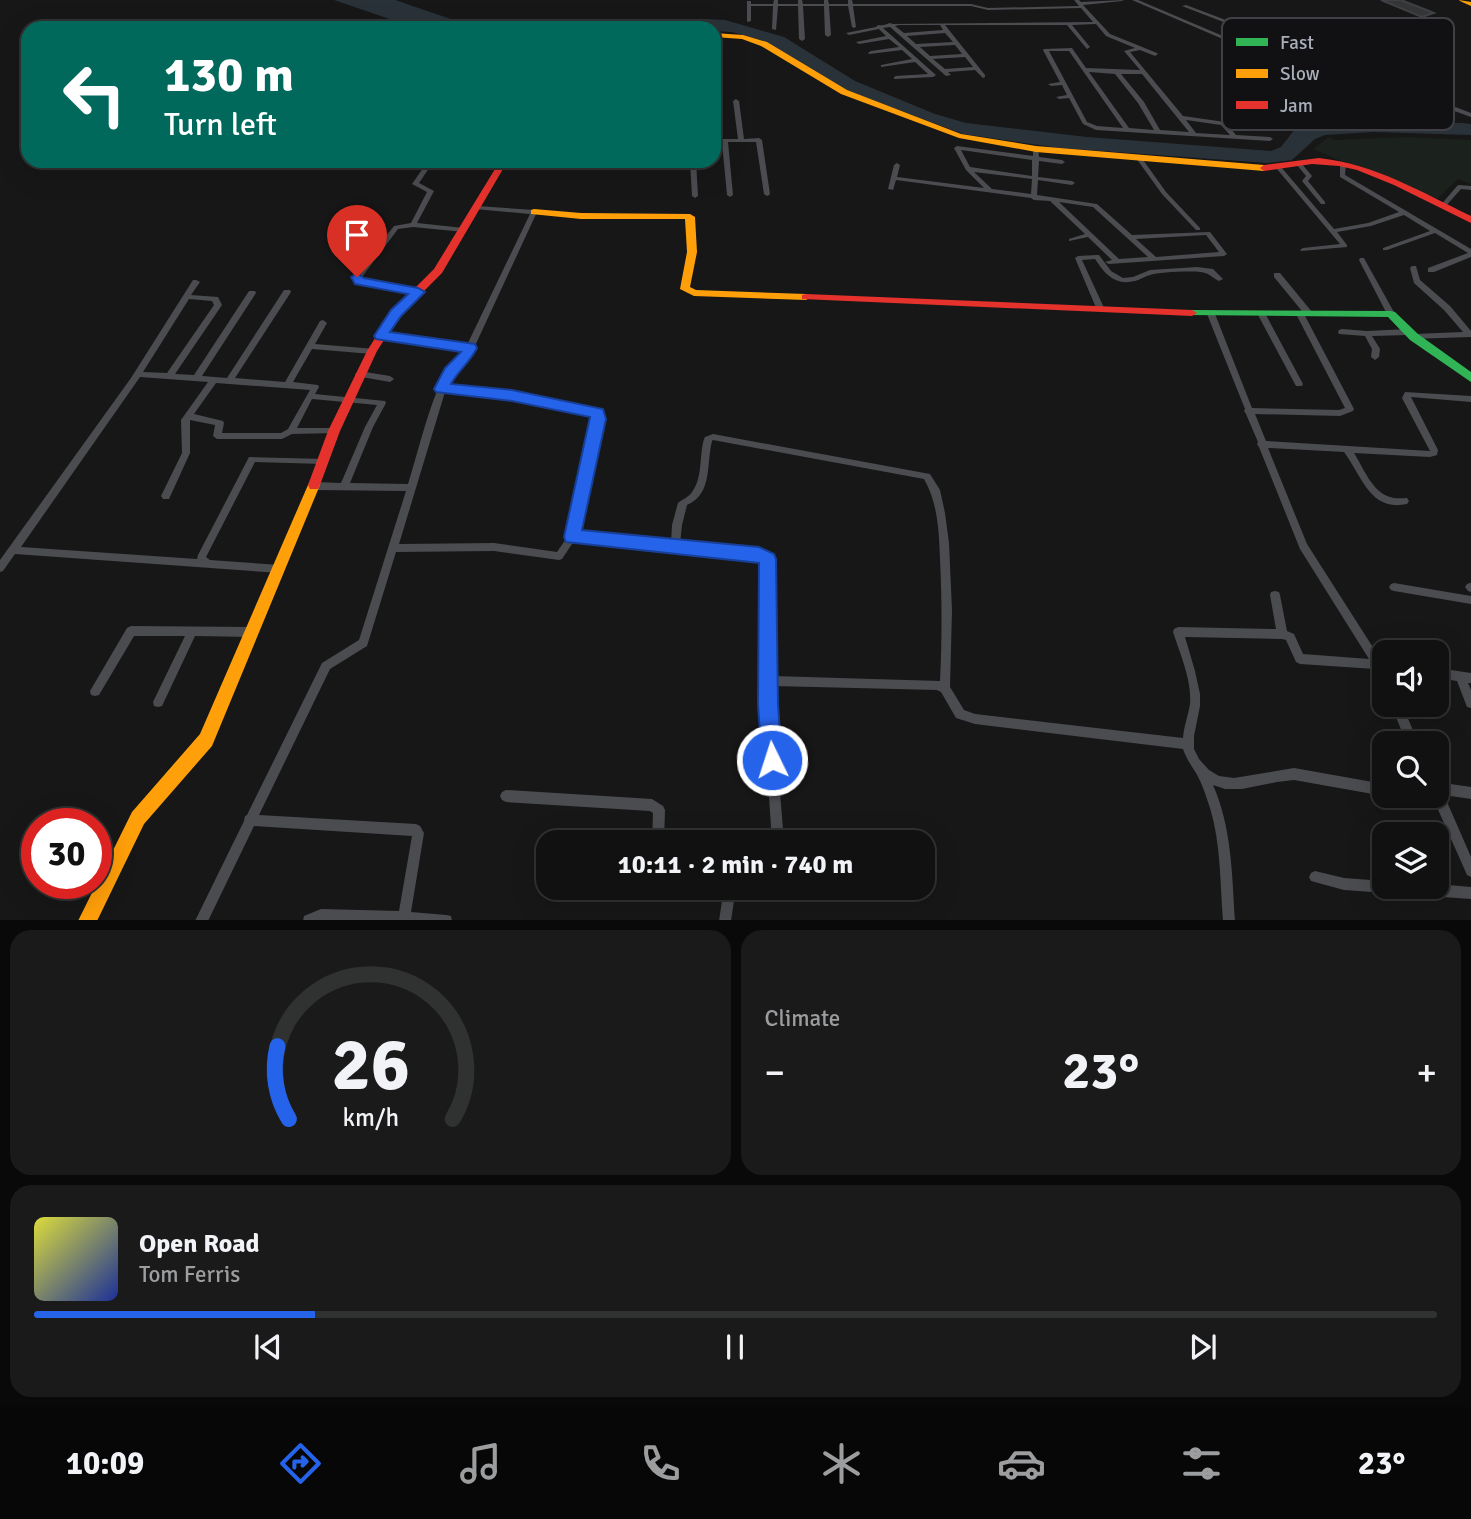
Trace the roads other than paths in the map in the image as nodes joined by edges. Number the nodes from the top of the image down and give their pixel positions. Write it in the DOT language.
graph roads {
  1 [pos="987,0"];
  2 [pos="1122,0"];
  3 [pos="1134,0"];
  4 [pos="1462,0"];
  5 [pos="749,2"];
  6 [pos="776,2"];
  7 [pos="800,2"];
  8 [pos="826,2"];
  9 [pos="895,2"];
  10 [pos="850,3"];
  11 [pos="876,3"];
  12 [pos="1080,4"];
  13 [pos="1471,4"];
  14 [pos="1184,6"];
  15 [pos="997,9"];
  16 [pos="1192,9"];
  17 [pos="878,16"];
  18 [pos="1175,18"];
  19 [pos="1222,20"];
  20 [pos="749,21"];
  21 [pos="1068,23"];
  22 [pos="1096,23"];
  23 [pos="890,24"];
  24 [pos="899,24"];
  25 [pos="878,26"];
  26 [pos="854,27"];
  27 [pos="944,28"];
  28 [pos="775,29"];
  29 [pos="849,33"];
  30 [pos="721,35"];
  31 [pos="903,35"];
  32 [pos="828,36"];
  33 [pos="890,37"];
  34 [pos="1222,37"];
  35 [pos="802,39"];
  36 [pos="859,42"];
  37 [pos="956,43"];
  38 [pos="916,46"];
  39 [pos="1087,47"];
  40 [pos="903,48"];
  41 [pos="1140,48"];
  42 [pos="870,54"];
  43 [pos="1155,54"];
  44 [pos="966,55"];
  45 [pos="930,58"];
  46 [pos="916,60"];
  47 [pos="883,65"];
  48 [pos="977,68"];
  49 [pos="1084,70"];
  50 [pos="1117,72"];
  51 [pos="1145,72"];
  52 [pos="983,76"];
  53 [pos="897,78"];
  54 [pos="1063,83"];
  55 [pos="1051,84"];
  56 [pos="1070,96"];
  57 [pos="1059,97"];
  58 [pos="736,101"];
  59 [pos="1454,109"];
  60 [pos="1471,115"];
  61 [pos="1181,118"];
  62 [pos="1222,123"];
  63 [pos="1126,130"];
  64 [pos="1229,130"];
  65 [pos="1158,132"];
  66 [pos="1194,134"];
  67 [pos="1235,137"];
  68 [pos="1270,139"];
  69 [pos="741,140"];
  70 [pos="721,141"];
  71 [pos="725,141"];
  72 [pos="1036,154"];
  73 [pos="1139,158"];
  74 [pos="1062,162"];
  75 [pos="1343,163"];
  76 [pos="897,165"];
  77 [pos="1300,165"];
  78 [pos="426,168"];
  79 [pos="498,168"];
  80 [pos="694,168"];
  81 [pos="1279,168"];
  82 [pos="968,169"];
  83 [pos="894,178"];
  84 [pos="1035,178"];
  85 [pos="1072,183"];
  86 [pos="1471,188"];
  87 [pos="891,190"];
  88 [pos="990,191"];
  89 [pos="766,194"];
  90 [pos="695,195"];
  91 [pos="730,195"];
  92 [pos="1034,198"];
  93 [pos="1053,200"];
  94 [pos="1323,202"];
  95 [pos="1442,206"];
  96 [pos="477,208"];
  97 [pos="534,212"];
  98 [pos="1404,213"];
  99 [pos="1471,220"];
  100 [pos="413,225"];
  101 [pos="1198,229"];
  102 [pos="464,230"];
  103 [pos="1334,231"];
  104 [pos="1435,231"];
  105 [pos="1090,236"];
  106 [pos="1130,237"];
  107 [pos="1071,240"];
  108 [pos="1385,249"];
  109 [pos="1303,250"];
  110 [pos="1471,253"];
  111 [pos="1154,259"];
  112 [pos="1362,260"];
  113 [pos="1413,268"];
  114 [pos="1431,270"];
  115 [pos="1276,275"];
  116 [pos="1219,279"];
  117 [pos="196,282"];
  118 [pos="287,292"];
  119 [pos="418,292"];
  120 [pos="252,293"];
  121 [pos="187,297"];
  122 [pos="1101,310"];
  123 [pos="1211,314"];
  124 [pos="1305,314"];
  125 [pos="1391,314"];
  126 [pos="1262,315"];
  127 [pos="323,323"];
  128 [pos="1342,332"];
  129 [pos="1367,334"];
  130 [pos="1470,334"];
  131 [pos="1411,335"];
  132 [pos="381,336"];
  133 [pos="311,346"];
  134 [pos="470,348"];
  135 [pos="372,351"];
  136 [pos="1375,357"];
  137 [pos="138,374"];
  138 [pos="359,374"];
  139 [pos="169,376"];
  140 [pos="195,378"];
  141 [pos="1471,378"];
  142 [pos="390,379"];
  143 [pos="214,380"];
  144 [pos="230,380"];
  145 [pos="1299,384"];
  146 [pos="287,385"];
  147 [pos="442,389"];
  148 [pos="309,396"];
  149 [pos="348,398"];
  150 [pos="1471,399"];
  151 [pos="1248,411"];
  152 [pos="188,416"];
  153 [pos="291,430"];
  154 [pos="334,431"];
  155 [pos="1261,444"];
  156 [pos="1346,449"];
  157 [pos="323,461"];
  158 [pos="314,486"];
  159 [pos="344,486"];
  160 [pos="411,488"];
  161 [pos="166,496"];
  162 [pos="1404,501"];
  163 [pos="572,537"];
  164 [pos="676,547"];
  165 [pos="393,548"];
  166 [pos="12,551"];
  167 [pos="208,564"];
  168 [pos="0,568"];
  169 [pos="280,569"];
  170 [pos="1394,587"];
  171 [pos="1275,595"];
  172 [pos="1471,600"];
  173 [pos="192,632"];
  174 [pos="251,632"];
  175 [pos="1283,634"];
  176 [pos="1372,650"];
  177 [pos="1372,663"];
  178 [pos="1466,677"];
  179 [pos="768,681"];
  180 [pos="944,688"];
  181 [pos="94,691"];
  182 [pos="158,702"];
  183 [pos="1471,703"];
  184 [pos="1188,744"];
  185 [pos="1201,771"];
  186 [pos="1372,788"];
  187 [pos="1471,793"];
  188 [pos="1449,794"];
  189 [pos="506,796"];
  190 [pos="1444,808"];
  191 [pos="249,820"];
  192 [pos="658,830"];
  193 [pos="777,830"];
  194 [pos="1471,871"];
  195 [pos="1315,877"];
  196 [pos="1372,886"];
  197 [pos="1449,891"];
  198 [pos="1471,893"];
  199 [pos="728,900"];
  200 [pos="404,919"];
  201 [pos="87,920"];
  202 [pos="201,920"];
  203 [pos="309,920"];
  204 [pos="446,920"];
  205 [pos="725,920"];
  206 [pos="1229,920"];
  1 -- 15 [label="street"];
  2 -- 12 [label="street"];
  3 -- 18 [label="street"];
  4 -- 13 [label="main road"];
  5 -- 6 [label="street"];
  5 -- 20 [label="street"];
  6 -- 7 [label="street"];
  6 -- 28 [label="street"];
  7 -- 8 [label="street"];
  7 -- 35 [label="street"];
  8 -- 10 [label="street"];
  8 -- 32 [label="street"];
  9 -- 11 [label="street"];
  9 -- 15 [label="street"];
  9 -- 24 [label="street"];
  10 -- 11 [label="street"];
  10 -- 26 [label="street"];
  11 -- 17 [label="street"];
  12 -- 15 [label="street"];
  12 -- 22 [label="street"];
  14 -- 16 [label="street"];
  16 -- 18 [label="street"];
  16 -- 19 [label="street"];
  18 -- 34 [label="street"];
  21 -- 22 [label="street"];
  21 -- 27 [label="street"];
  21 -- 39 [label="street"];
  22 -- 41 [label="street"];
  23 -- 24 [label="street"];
  23 -- 25 [label="street"];
  23 -- 31 [label="street"];
  24 -- 27 [label="street"];
  25 -- 29 [label="street"];
  25 -- 33 [label="street"];
  27 -- 31 [label="street"];
  27 -- 37 [label="street"];
  30 -- 72 [label="main road"];
  31 -- 38 [label="street"];
  33 -- 36 [label="street"];
  33 -- 40 [label="street"];
  37 -- 38 [label="street"];
  37 -- 44 [label="street"];
  38 -- 45 [label="street"];
  40 -- 42 [label="street"];
  40 -- 46 [label="street"];
  41 -- 43 [label="street"];
  41 -- 51 [label="street"];
  44 -- 45 [label="street"];
  44 -- 48 [label="street"];
  45 -- 48 [label="street"];
  46 -- 47 [label="street"];
  46 -- 53 [label="street"];
  48 -- 52 [label="street"];
  49 -- 50 [label="street"];
  49 -- 54 [label="street"];
  49 -- 63 [label="street"];
  50 -- 51 [label="street"];
  50 -- 65 [label="street"];
  51 -- 61 [label="street"];
  54 -- 55 [label="street"];
  54 -- 56 [label="street"];
  56 -- 57 [label="street"];
  56 -- 63 [label="street"];
  58 -- 69 [label="street"];
  59 -- 60 [label="street"];
  61 -- 62 [label="street"];
  61 -- 66 [label="street"];
  63 -- 65 [label="street"];
  64 -- 67 [label="street"];
  65 -- 66 [label="street"];
  66 -- 67 [label="street"];
  67 -- 68 [label="street"];
  69 -- 71 [label="street"];
  69 -- 89 [label="street"];
  70 -- 71 [label="street"];
  71 -- 91 [label="street"];
  72 -- 73 [label="main road"];
  72 -- 74 [label="street"];
  72 -- 82 [label="street"];
  72 -- 84 [label="street"];
  73 -- 81 [label="main road"];
  73 -- 101 [label="street"];
  75 -- 77 [label="main road"];
  75 -- 95 [label="main road"];
  75 -- 98 [label="street"];
  76 -- 83 [label="street"];
  77 -- 81 [label="main road"];
  77 -- 94 [label="street"];
  78 -- 100 [label="street"];
  79 -- 96 [label="main road"];
  80 -- 90 [label="street"];
  81 -- 103 [label="street"];
  82 -- 84 [label="street"];
  82 -- 88 [label="street"];
  83 -- 87 [label="street"];
  83 -- 88 [label="street"];
  84 -- 85 [label="street"];
  84 -- 92 [label="street"];
  86 -- 95 [label="street"];
  88 -- 92 [label="street"];
  92 -- 93 [label="street"];
  93 -- 105 [label="street"];
  93 -- 106 [label="street"];
  95 -- 99 [label="main road"];
  96 -- 97 [label="street"];
  96 -- 102 [label="main road"];
  97 -- 122 [label="main road"];
  97 -- 134 [label="street"];
  98 -- 103 [label="street"];
  98 -- 104 [label="street"];
  100 -- 102 [label="street"];
  100 -- 119 [label="street"];
  102 -- 119 [label="main road"];
  103 -- 109 [label="street"];
  104 -- 108 [label="street"];
  104 -- 110 [label="street"];
  105 -- 107 [label="street"];
  105 -- 111 [label="street"];
  106 -- 111 [label="street"];
  106 -- 111 [label="street"];
  110 -- 114 [label="street"];
  112 -- 125 [label="street"];
  113 -- 130 [label="street"];
  115 -- 124 [label="street"];
  116 -- 122 [label="street"];
  117 -- 121 [label="street"];
  118 -- 144 [label="street"];
  119 -- 132 [label="main road"];
  120 -- 140 [label="street"];
  121 -- 137 [label="street"];
  121 -- 139 [label="street"];
  122 -- 123 [label="main road"];
  123 -- 126 [label="main road"];
  123 -- 151 [label="street"];
  124 -- 125 [label="main road"];
  124 -- 126 [label="main road"];
  124 -- 151 [label="street"];
  125 -- 131 [label="main road"];
  126 -- 145 [label="street"];
  127 -- 133 [label="street"];
  128 -- 129 [label="street"];
  129 -- 131 [label="street"];
  129 -- 136 [label="street"];
  130 -- 131 [label="street"];
  131 -- 141 [label="main road"];
  132 -- 134 [label="street"];
  132 -- 135 [label="main road"];
  133 -- 135 [label="street"];
  133 -- 146 [label="street"];
  134 -- 147 [label="street"];
  135 -- 138 [label="main road"];
  137 -- 139 [label="street"];
  137 -- 166 [label="street"];
  138 -- 142 [label="street"];
  138 -- 149 [label="main road"];
  139 -- 140 [label="street"];
  140 -- 143 [label="street"];
  143 -- 144 [label="street"];
  143 -- 152 [label="street"];
  144 -- 146 [label="street"];
  146 -- 148 [label="street"];
  147 -- 160 [label="street"];
  147 -- 163 [label="street"];
  148 -- 149 [label="street"];
  148 -- 153 [label="street"];
  149 -- 154 [label="main road"];
  149 -- 159 [label="street"];
  150 -- 156 [label="street"];
  151 -- 155 [label="street"];
  152 -- 153 [label="street"];
  152 -- 161 [label="street"];
  153 -- 154 [label="street"];
  154 -- 157 [label="main road"];
  155 -- 156 [label="street"];
  155 -- 176 [label="street"];
  156 -- 162 [label="street"];
  157 -- 158 [label="main road"];
  157 -- 167 [label="street"];
  158 -- 159 [label="street"];
  158 -- 169 [label="main road"];
  159 -- 160 [label="street"];
  160 -- 165 [label="street"];
  163 -- 164 [label="street"];
  163 -- 165 [label="street"];
  164 -- 179 [label="street"];
  164 -- 180 [label="street"];
  165 -- 191 [label="street"];
  166 -- 167 [label="street"];
  166 -- 168 [label="street"];
  167 -- 169 [label="street"];
  169 -- 174 [label="main road"];
  170 -- 172 [label="street"];
  171 -- 175 [label="street"];
  173 -- 174 [label="street"];
  173 -- 181 [label="street"];
  173 -- 182 [label="street"];
  174 -- 201 [label="main road"];
  175 -- 177 [label="street"];
  175 -- 184 [label="street"];
  178 -- 183 [label="street"];
  179 -- 180 [label="street"];
  179 -- 193 [label="street"];
  180 -- 184 [label="street"];
  184 -- 185 [label="street"];
  185 -- 186 [label="street"];
  185 -- 206 [label="street"];
  187 -- 188 [label="street"];
  189 -- 192 [label="street"];
  190 -- 194 [label="street"];
  191 -- 200 [label="street"];
  191 -- 202 [label="street"];
  195 -- 196 [label="street"];
  197 -- 198 [label="street"];
  199 -- 205 [label="street"];
  200 -- 203 [label="street"];
  200 -- 204 [label="street"];
}
